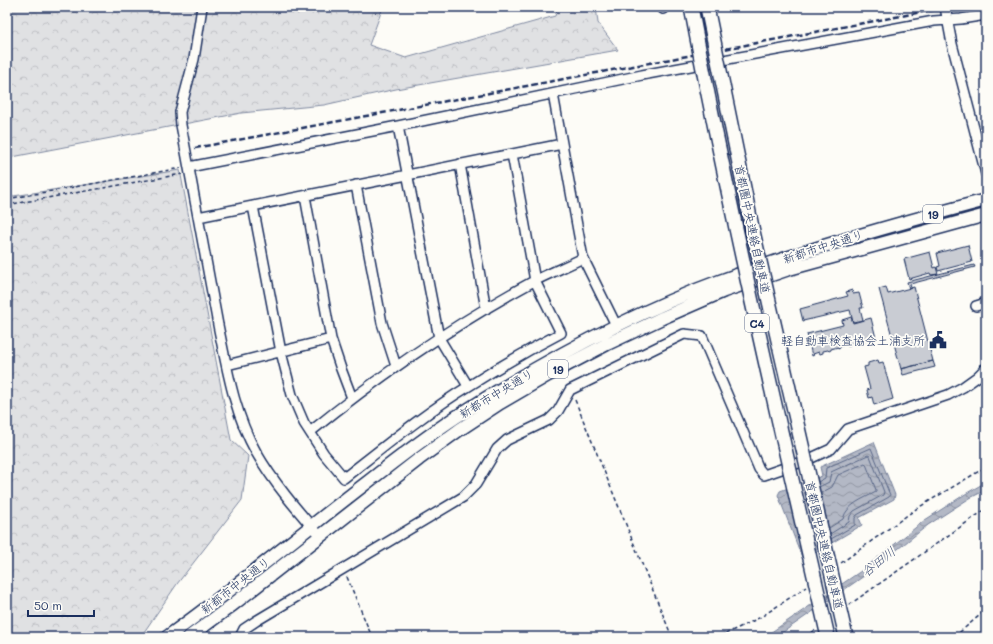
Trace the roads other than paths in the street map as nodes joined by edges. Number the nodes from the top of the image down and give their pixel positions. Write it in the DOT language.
graph roads {
  1 [pos="202,7"];
  2 [pos="691,7"];
  3 [pos="707,7"];
  4 [pos="944,7"];
  5 [pos="986,15"];
  6 [pos="947,20"];
  7 [pos="553,94"];
  8 [pos="398,126"];
  9 [pos="562,144"];
  10 [pos="512,154"];
  11 [pos="460,164"];
  12 [pos="190,170"];
  13 [pos="986,174"];
  14 [pos="408,175"];
  15 [pos="356,185"];
  16 [pos="305,196"];
  17 [pos="986,200"];
  18 [pos="254,206"];
  19 [pos="986,215"];
  20 [pos="198,217"];
  21 [pos="583,258"];
  22 [pos="534,281"];
  23 [pos="986,304"];
  24 [pos="976,306"];
  25 [pos="486,309"];
  26 [pos="616,325"];
  27 [pos="439,338"];
  28 [pos="331,339"];
  29 [pos="280,352"];
  30 [pos="227,365"];
  31 [pos="396,366"];
  32 [pos="986,368"];
  33 [pos="468,386"];
  34 [pos="352,398"];
  35 [pos="310,432"];
  36 [pos="311,526"];
  37 [pos="320,536"];
  38 [pos="167,637"];
  39 [pos="190,637"];
  40 [pos="240,637"];
  41 [pos="828,637"];
  42 [pos="846,637"];
  1 -- 12 [label="street"];
  2 -- 41 [label="highway, 首都圏中央連絡自動車道 / C4, bridge"];
  3 -- 42 [label="highway, 首都圏中央連絡自動車道 / C4, bridge"];
  4 -- 6 [label="street"];
  5 -- 6 [label="street"];
  6 -- 7 [label="street"];
  6 -- 13 [label="street"];
  7 -- 8 [label="street"];
  7 -- 9 [label="street"];
  8 -- 12 [label="street"];
  8 -- 14 [label="street"];
  9 -- 10 [label="street"];
  9 -- 21 [label="street"];
  10 -- 11 [label="street"];
  10 -- 22 [label="street"];
  11 -- 14 [label="street"];
  11 -- 25 [label="street"];
  12 -- 20 [label="street"];
  14 -- 15 [label="street"];
  14 -- 27 [label="street"];
  15 -- 16 [label="street"];
  15 -- 31 [label="street"];
  16 -- 18 [label="street"];
  16 -- 28 [label="street"];
  17 -- 26 [label="main road, 新都市中央通り / 19"];
  18 -- 20 [label="street"];
  18 -- 29 [label="street"];
  19 -- 37 [label="main road, 新都市中央通り / 19"];
  20 -- 30 [label="street"];
  21 -- 22 [label="street"];
  21 -- 26 [label="street"];
  22 -- 25 [label="street"];
  22 -- 33 [label="street"];
  23 -- 24 [label="street"];
  25 -- 27 [label="street"];
  26 -- 36 [label="main road, 新都市中央通り / 19"];
  27 -- 31 [label="street"];
  27 -- 33 [label="street"];
  28 -- 29 [label="street"];
  28 -- 34 [label="street"];
  29 -- 30 [label="street"];
  29 -- 35 [label="street"];
  30 -- 36 [label="street"];
  31 -- 34 [label="street"];
  32 -- 40 [label="street"];
  33 -- 35 [label="street"];
  34 -- 35 [label="street"];
  36 -- 37 [label="street"];
  36 -- 38 [label="main road, 新都市中央通り / 19"];
  37 -- 39 [label="main road, 新都市中央通り / 19"];
}
